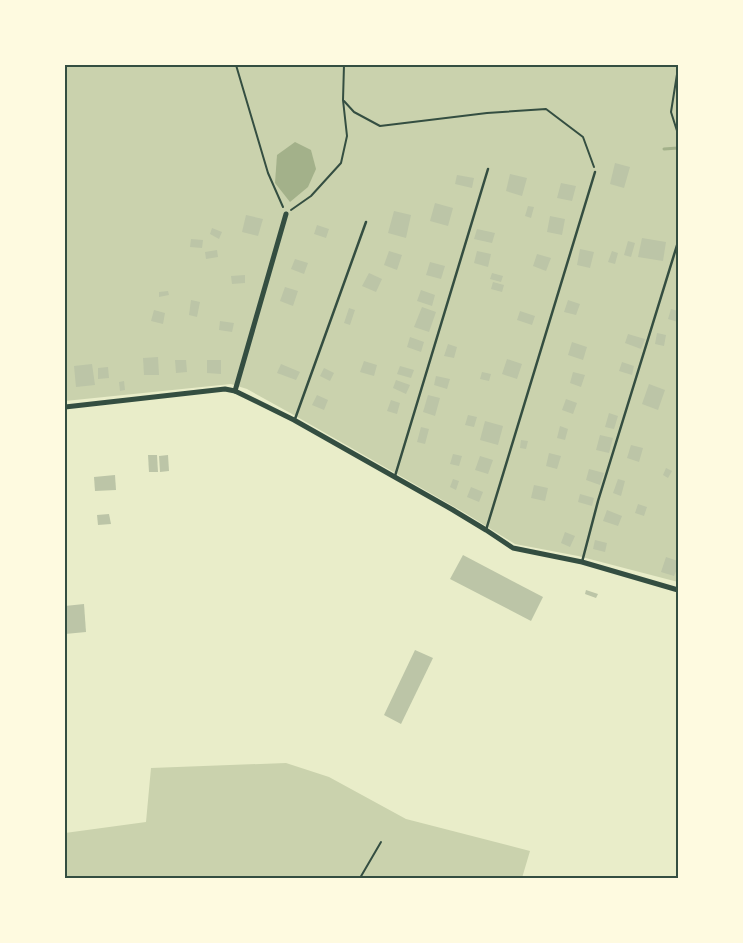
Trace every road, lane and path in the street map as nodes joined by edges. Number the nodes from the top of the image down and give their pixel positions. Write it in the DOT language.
graph roads {
  1 [pos="236,65"];
  2 [pos="344,65"];
  3 [pos="678,68"];
  4 [pos="343,100"];
  5 [pos="678,134"];
  6 [pos="488,169"];
  7 [pos="596,172"];
  8 [pos="286,214"];
  9 [pos="366,222"];
  10 [pos="678,242"];
  11 [pos="235,391"];
  12 [pos="65,407"];
  13 [pos="294,420"];
  14 [pos="395,477"];
  15 [pos="486,530"];
  16 [pos="582,562"];
  17 [pos="678,590"];
  18 [pos="381,842"];
  19 [pos="360,878"];
  1 -- 8 [label="path"];
  2 -- 4 [label="path"];
  3 -- 5 [label="path"];
  4 -- 7 [label="path"];
  4 -- 8 [label="path"];
  6 -- 14 [label="lane"];
  7 -- 15 [label="lane"];
  8 -- 11 [label="street"];
  9 -- 13 [label="lane"];
  10 -- 16 [label="lane"];
  11 -- 12 [label="street"];
  11 -- 13 [label="street"];
  13 -- 14 [label="street"];
  14 -- 15 [label="street"];
  15 -- 16 [label="street"];
  16 -- 17 [label="street"];
  18 -- 19 [label="path"];
}
